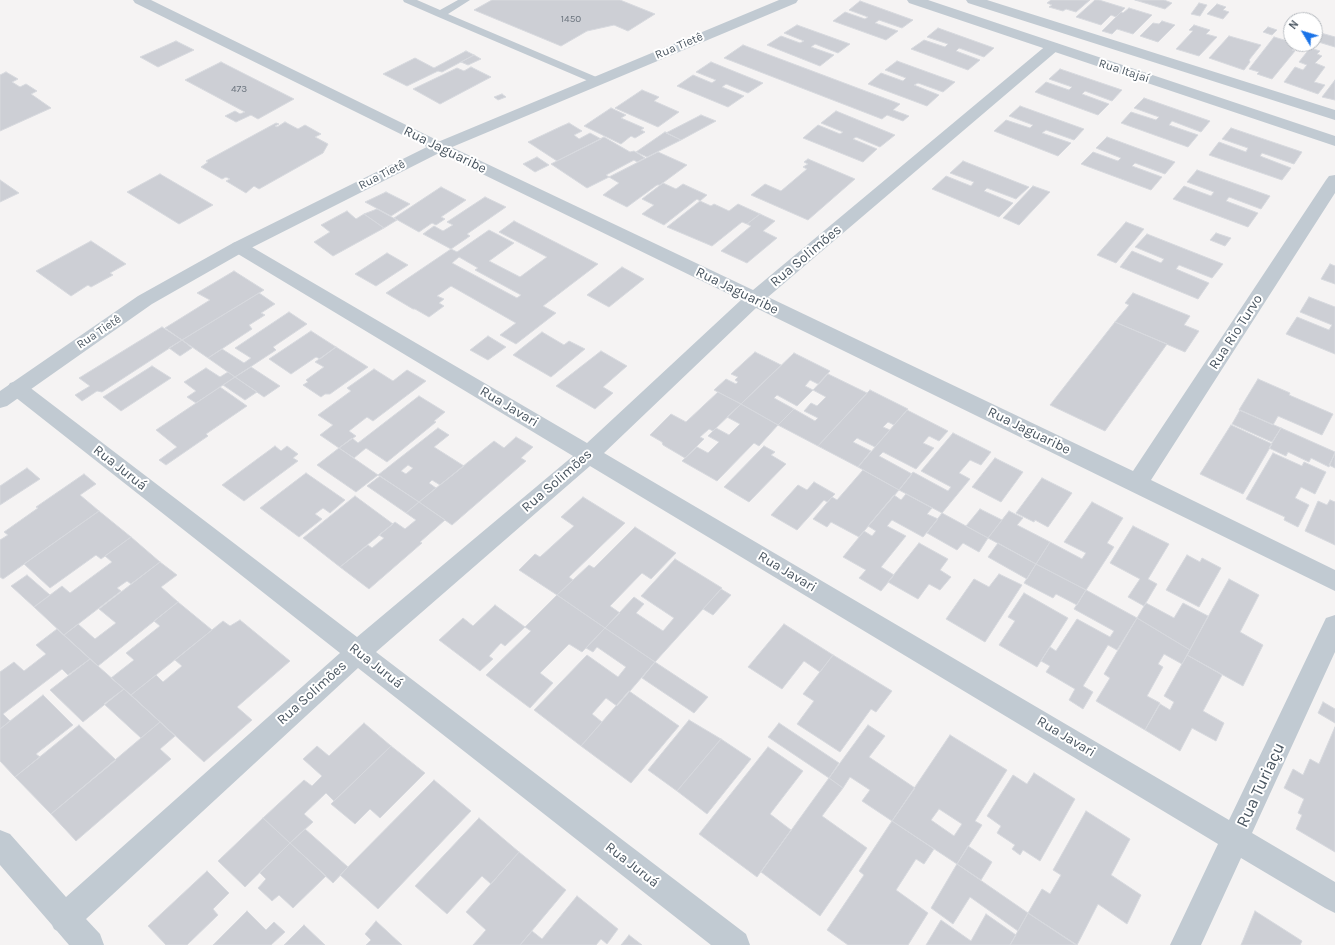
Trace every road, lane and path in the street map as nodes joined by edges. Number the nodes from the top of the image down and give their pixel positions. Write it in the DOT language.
graph roads {
  1 [pos="140,0"];
  2 [pos="408,0"];
  3 [pos="465,0"];
  4 [pos="791,0"];
  5 [pos="914,0"];
  6 [pos="973,0"];
  7 [pos="440,14"];
  8 [pos="1053,48"];
  9 [pos="597,81"];
  10 [pos="1335,115"];
  11 [pos="1335,141"];
  12 [pos="439,147"];
  13 [pos="1335,180"];
  14 [pos="239,247"];
  15 [pos="754,299"];
  16 [pos="8,394"];
  17 [pos="589,454"];
  18 [pos="1137,483"];
  19 [pos="1335,580"];
  20 [pos="1335,625"];
  21 [pos="358,652"];
  22 [pos="1236,838"];
  23 [pos="0,844"];
  24 [pos="1335,898"];
  25 [pos="64,919"];
  26 [pos="89,945"];
  27 [pos="735,945"];
  28 [pos="1185,945"];
  1 -- 12 [label="street, Rua Jaguaribe"];
  2 -- 7 [label="lane"];
  3 -- 7 [label="lane"];
  4 -- 9 [label="street, Rua Tietê"];
  5 -- 8 [label="street, Rua Itajaí"];
  6 -- 10 [label="street, Rua Itajaí"];
  7 -- 9 [label="lane"];
  8 -- 11 [label="street, Rua Itajaí"];
  8 -- 15 [label="street, Rua Solimões"];
  9 -- 12 [label="street, Rua Tietê"];
  12 -- 14 [label="street, Rua Tietê"];
  12 -- 15 [label="street, Rua Jaguaribe"];
  13 -- 18 [label="street, Rua Rio Turvo"];
  14 -- 16 [label="street, Rua Tietê"];
  14 -- 17 [label="street, Rua Javari"];
  15 -- 17 [label="street, Rua Solimões"];
  15 -- 18 [label="street, Rua Jaguaribe"];
  16 -- 21 [label="street, Rua Juruá"];
  17 -- 21 [label="street, Rua Solimões"];
  17 -- 22 [label="street, Rua Javari"];
  18 -- 19 [label="street, Rua Jaguaribe"];
  20 -- 22 [label="street, Rua Turiaçu"];
  21 -- 25 [label="street, Rua Solimões"];
  21 -- 27 [label="street, Rua Juruá"];
  22 -- 24 [label="street, Rua Javari"];
  22 -- 28 [label="street, Rua Turiaçu"];
  23 -- 25 [label="street"];
  25 -- 26 [label="street"];
}
